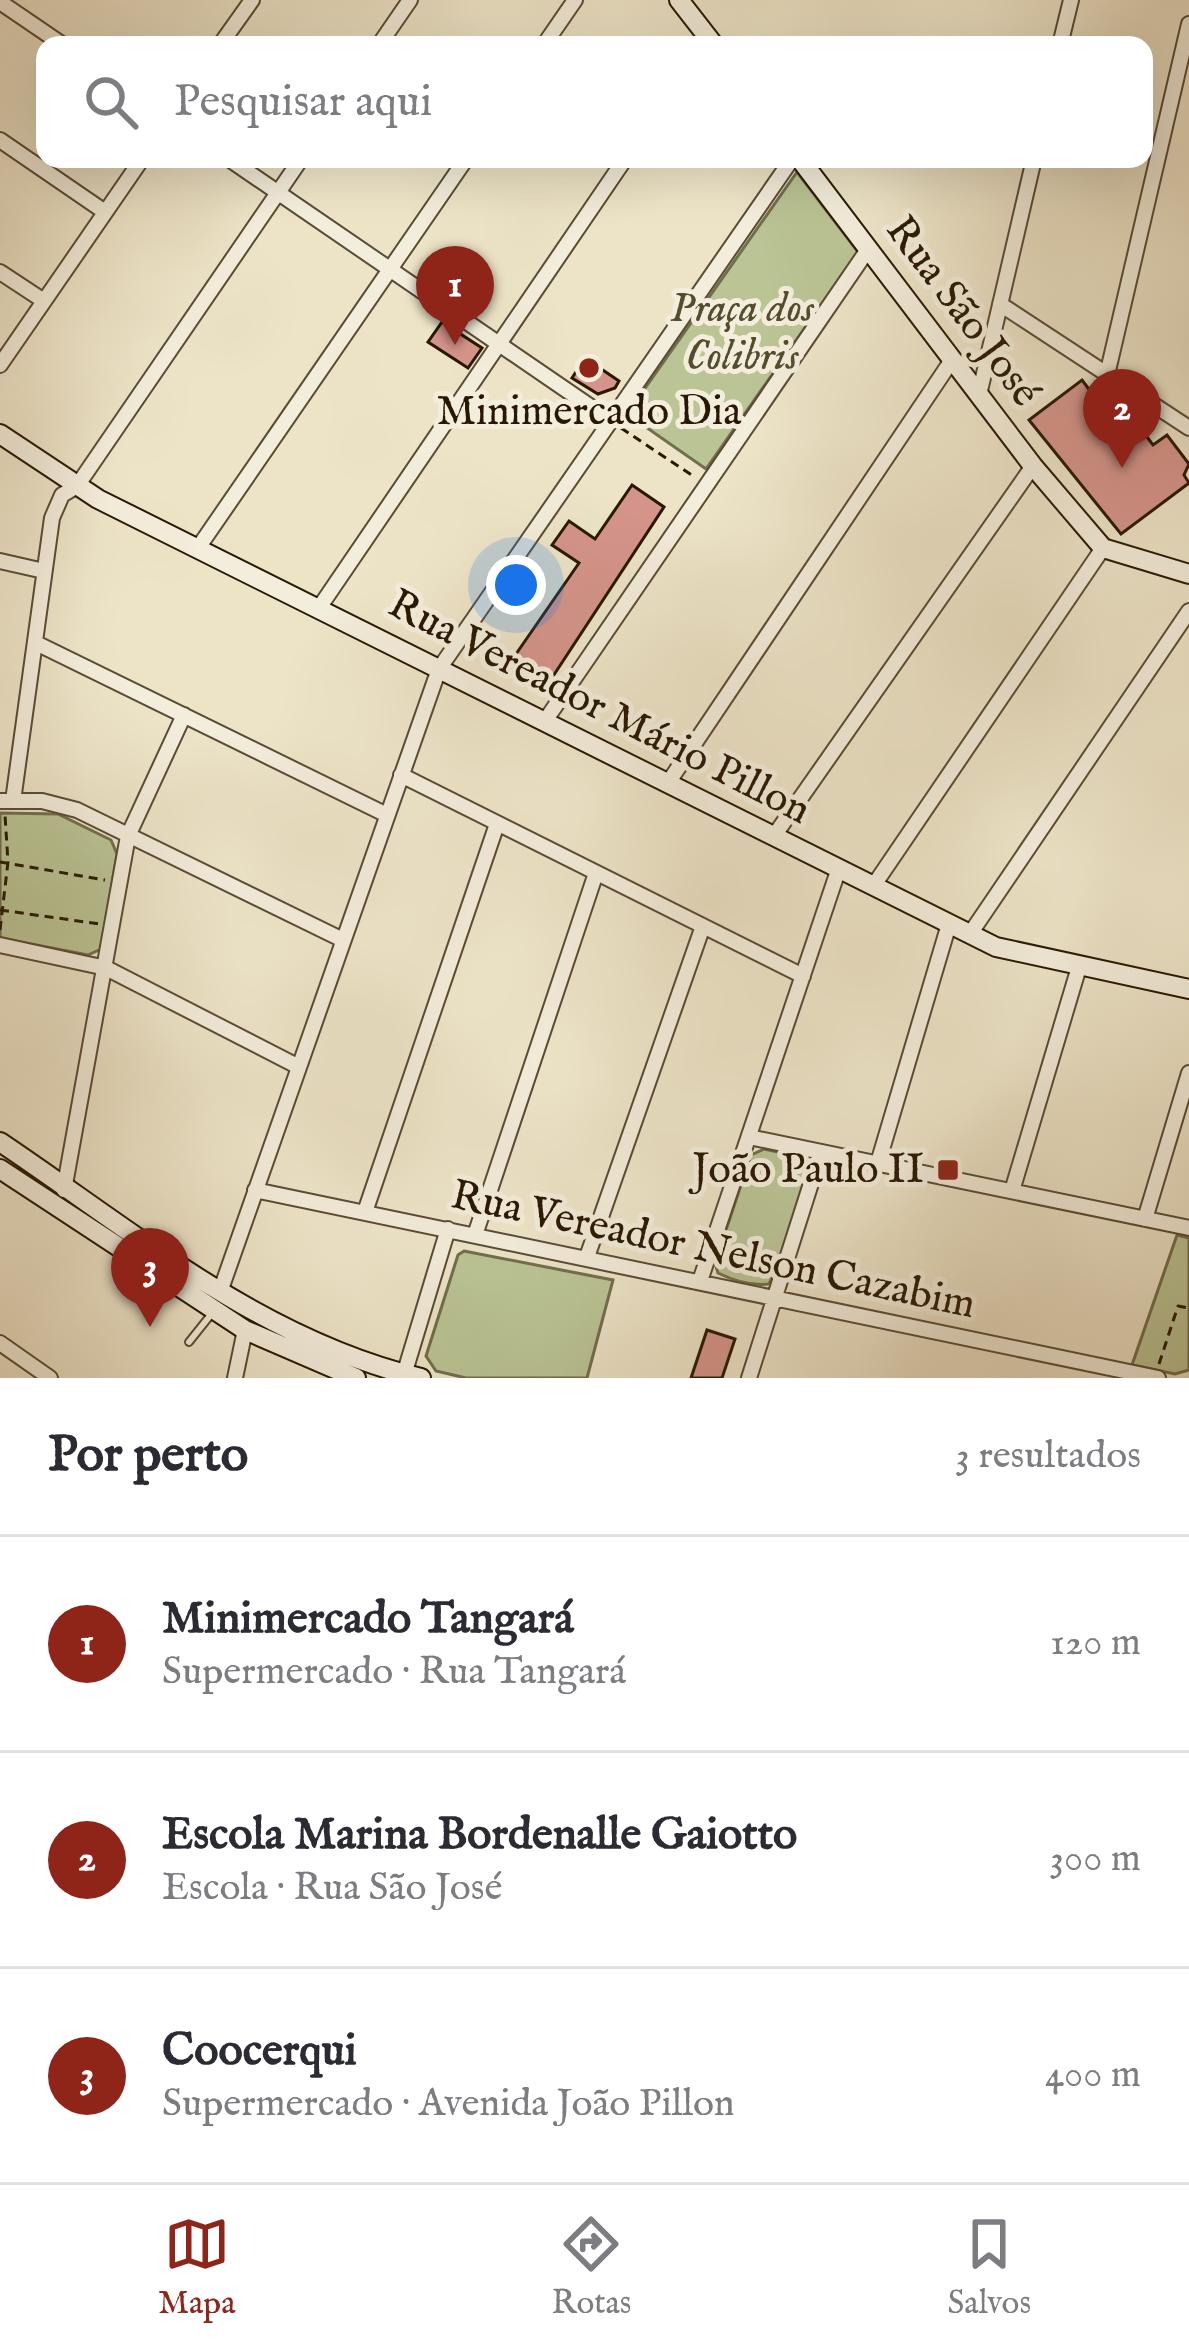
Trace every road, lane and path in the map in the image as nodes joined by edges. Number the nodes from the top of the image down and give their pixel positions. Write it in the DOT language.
graph roads {
  1 [pos="410,0"];
  2 [pos="575,0"];
  3 [pos="679,0"];
  4 [pos="1071,0"];
  5 [pos="0,2"];
  6 [pos="246,2"];
  7 [pos="1189,24"];
  8 [pos="50,36"];
  9 [pos="225,36"];
  10 [pos="385,36"];
  11 [pos="550,36"];
  12 [pos="704,36"];
  13 [pos="1062,36"];
  14 [pos="0,140"];
  15 [pos="36,165"];
  16 [pos="41,168"];
  17 [pos="136,168"];
  18 [pos="242,168"];
  19 [pos="295,168"];
  20 [pos="460,168"];
  21 [pos="619,168"];
  22 [pos="790,168"];
  23 [pos="803,168"];
  24 [pos="1032,168"];
  25 [pos="278,192"];
  26 [pos="105,212"];
  27 [pos="869,248"];
  28 [pos="390,269"];
  29 [pos="0,272"];
  30 [pos="44,301"];
  31 [pos="1000,304"];
  32 [pos="499,344"];
  33 [pos="952,360"];
  34 [pos="0,364"];
  35 [pos="1107,375"];
  36 [pos="979,395"];
  37 [pos="610,420"];
  38 [pos="1189,428"];
  39 [pos="0,434"];
  40 [pos="1033,466"];
  41 [pos="77,486"];
  42 [pos="706,486"];
  43 [pos="198,548"];
  44 [pos="1103,548"];
  45 [pos="0,561"];
  46 [pos="1188,570"];
  47 [pos="44,571"];
  48 [pos="319,608"];
  49 [pos="1189,610"];
  50 [pos="36,644"];
  51 [pos="439,669"];
  52 [pos="184,716"];
  53 [pos="545,721"];
  54 [pos="401,775"];
  55 [pos="668,783"];
  56 [pos="6,801"];
  57 [pos="387,815"];
  58 [pos="497,824"];
  59 [pos="128,836"];
  60 [pos="774,836"];
  61 [pos="0,862"];
  62 [pos="8,862"];
  63 [pos="839,868"];
  64 [pos="596,873"];
  65 [pos="121,883"];
  66 [pos="874,885"];
  67 [pos="2,911"];
  68 [pos="950,924"];
  69 [pos="113,926"];
  70 [pos="703,926"];
  71 [pos="0,932"];
  72 [pos="970,934"];
  73 [pos="344,940"];
  74 [pos="0,945"];
  75 [pos="1079,967"];
  76 [pos="106,968"];
  77 [pos="802,976"];
  78 [pos="1189,988"];
  79 [pos="298,1067"];
  80 [pos="1189,1073"];
  81 [pos="1185,1103"];
  82 [pos="749,1137"];
  83 [pos="0,1142"];
  84 [pos="821,1151"];
  85 [pos="878,1163"];
  86 [pos="0,1169"];
  87 [pos="65,1185"];
  88 [pos="255,1190"];
  89 [pos="1012,1191"];
  90 [pos="61,1208"];
  91 [pos="365,1212"];
  92 [pos="1145,1219"];
  93 [pos="1189,1228"];
  94 [pos="448,1229"];
  95 [pos="475,1234"];
  96 [pos="586,1257"];
  97 [pos="700,1281"];
  98 [pos="774,1297"];
  99 [pos="221,1300"];
  100 [pos="1189,1308"];
  101 [pos="244,1330"];
  102 [pos="189,1342"];
  103 [pos="0,1343"];
  104 [pos="410,1377"];
  105 [pos="1149,1377"];
  106 [pos="50,1378"];
  107 [pos="235,1378"];
  108 [pos="356,1378"];
  109 [pos="749,1378"];
  1 -- 10 [label="street"];
  2 -- 11 [label="street"];
  3 -- 12 [label="street"];
  4 -- 13 [label="street"];
  5 -- 8 [label="street"];
  6 -- 9 [label="street"];
  7 -- 35 [label="street"];
  14 -- 15 [label="street"];
  16 -- 26 [label="street"];
  17 -- 26 [label="street"];
  18 -- 25 [label="street"];
  19 -- 25 [label="street"];
  20 -- 28 [label="street"];
  21 -- 32 [label="street"];
  22 -- 37 [label="street"];
  23 -- 27 [label="street, Rua São José"];
  24 -- 31 [label="street"];
  25 -- 28 [label="street"];
  25 -- 41 [label="street"];
  26 -- 30 [label="street"];
  27 -- 33 [label="street, Rua São José"];
  27 -- 42 [label="street"];
  28 -- 32 [label="street"];
  28 -- 43 [label="street"];
  29 -- 30 [label="street"];
  30 -- 34 [label="street"];
  31 -- 35 [label="street"];
  31 -- 36 [label="street"];
  32 -- 37 [label="street"];
  32 -- 48 [label="street"];
  33 -- 36 [label="street, Rua São José"];
  33 -- 55 [label="street"];
  35 -- 38 [label="street"];
  36 -- 40 [label="street, Rua São José"];
  37 -- 42 [label="path"];
  37 -- 51 [label="street"];
  39 -- 41 [label="street, Rua Vereador Mário Pillon"];
  40 -- 44 [label="street, Rua São José"];
  40 -- 60 [label="street"];
  41 -- 43 [label="street, Rua Vereador Mário Pillon"];
  41 -- 47 [label="street"];
  42 -- 53 [label="street"];
  43 -- 48 [label="street, Rua Vereador Mário Pillon"];
  44 -- 46 [label="street"];
  44 -- 66 [label="street"];
  45 -- 47 [label="street"];
  47 -- 50 [label="street"];
  48 -- 51 [label="street, Rua Vereador Mário Pillon"];
  49 -- 72 [label="street"];
  50 -- 52 [label="street"];
  50 -- 56 [label="street"];
  51 -- 53 [label="street, Rua Vereador Mário Pillon"];
  51 -- 54 [label="street"];
  52 -- 57 [label="street"];
  52 -- 59 [label="street"];
  53 -- 55 [label="street, Rua Vereador Mário Pillon"];
  54 -- 57 [label="street"];
  54 -- 58 [label="street"];
  55 -- 60 [label="street, Rua Vereador Mário Pillon"];
  56 -- 59 [label="street"];
  56 -- 62 [label="path"];
  57 -- 73 [label="street"];
  58 -- 64 [label="street"];
  58 -- 91 [label="street"];
  59 -- 65 [label="street"];
  59 -- 73 [label="street"];
  60 -- 63 [label="street, Rua Vereador Mário Pillon"];
  61 -- 62 [label="path"];
  62 -- 65 [label="path"];
  62 -- 67 [label="path"];
  63 -- 66 [label="street, Rua Vereador Mário Pillon"];
  63 -- 77 [label="street"];
  64 -- 70 [label="street"];
  64 -- 95 [label="street"];
  65 -- 69 [label="street"];
  66 -- 68 [label="street, Rua Vereador Mário Pillon"];
  67 -- 69 [label="path"];
  67 -- 71 [label="path"];
  68 -- 72 [label="street, Rua Vereador Mário Pillon"];
  68 -- 85 [label="street"];
  69 -- 76 [label="street"];
  70 -- 77 [label="street"];
  70 -- 96 [label="street"];
  72 -- 75 [label="street, Rua Vereador Mário Pillon"];
  73 -- 79 [label="street"];
  74 -- 76 [label="street"];
  75 -- 78 [label="street, Rua Vereador Mário Pillon"];
  75 -- 89 [label="street"];
  76 -- 79 [label="street"];
  76 -- 87 [label="street"];
  77 -- 82 [label="street"];
  79 -- 88 [label="street"];
  80 -- 81 [label="street"];
  81 -- 92 [label="street"];
  82 -- 84 [label="street"];
  82 -- 97 [label="street"];
  83 -- 87 [label="street"];
  84 -- 85 [label="street"];
  84 -- 98 [label="street"];
  85 -- 89 [label="street"];
  86 -- 90 [label="street"];
  87 -- 90 [label="street"];
  87 -- 99 [label="street"];
  88 -- 91 [label="street, Rua Vereador Nelson Cazabim"];
  88 -- 99 [label="street"];
  89 -- 92 [label="street"];
  90 -- 99 [label="street"];
  91 -- 94 [label="street, Rua Vereador Nelson Cazabim"];
  92 -- 93 [label="street"];
  94 -- 95 [label="street, Rua Vereador Nelson Cazabim"];
  94 -- 104 [label="street"];
  95 -- 96 [label="street, Rua Vereador Nelson Cazabim"];
  96 -- 97 [label="street, Rua Vereador Nelson Cazabim"];
  97 -- 98 [label="street, Rua Vereador Nelson Cazabim"];
  98 -- 105 [label="street, Rua Vereador Nelson Cazabim"];
  98 -- 109 [label="street"];
  99 -- 101 [label="street"];
  99 -- 102 [label="lane"];
  99 -- 104 [label="street"];
  100 -- 105 [label="path"];
  101 -- 107 [label="street"];
  101 -- 108 [label="street"];
  103 -- 106 [label="street"];
}
